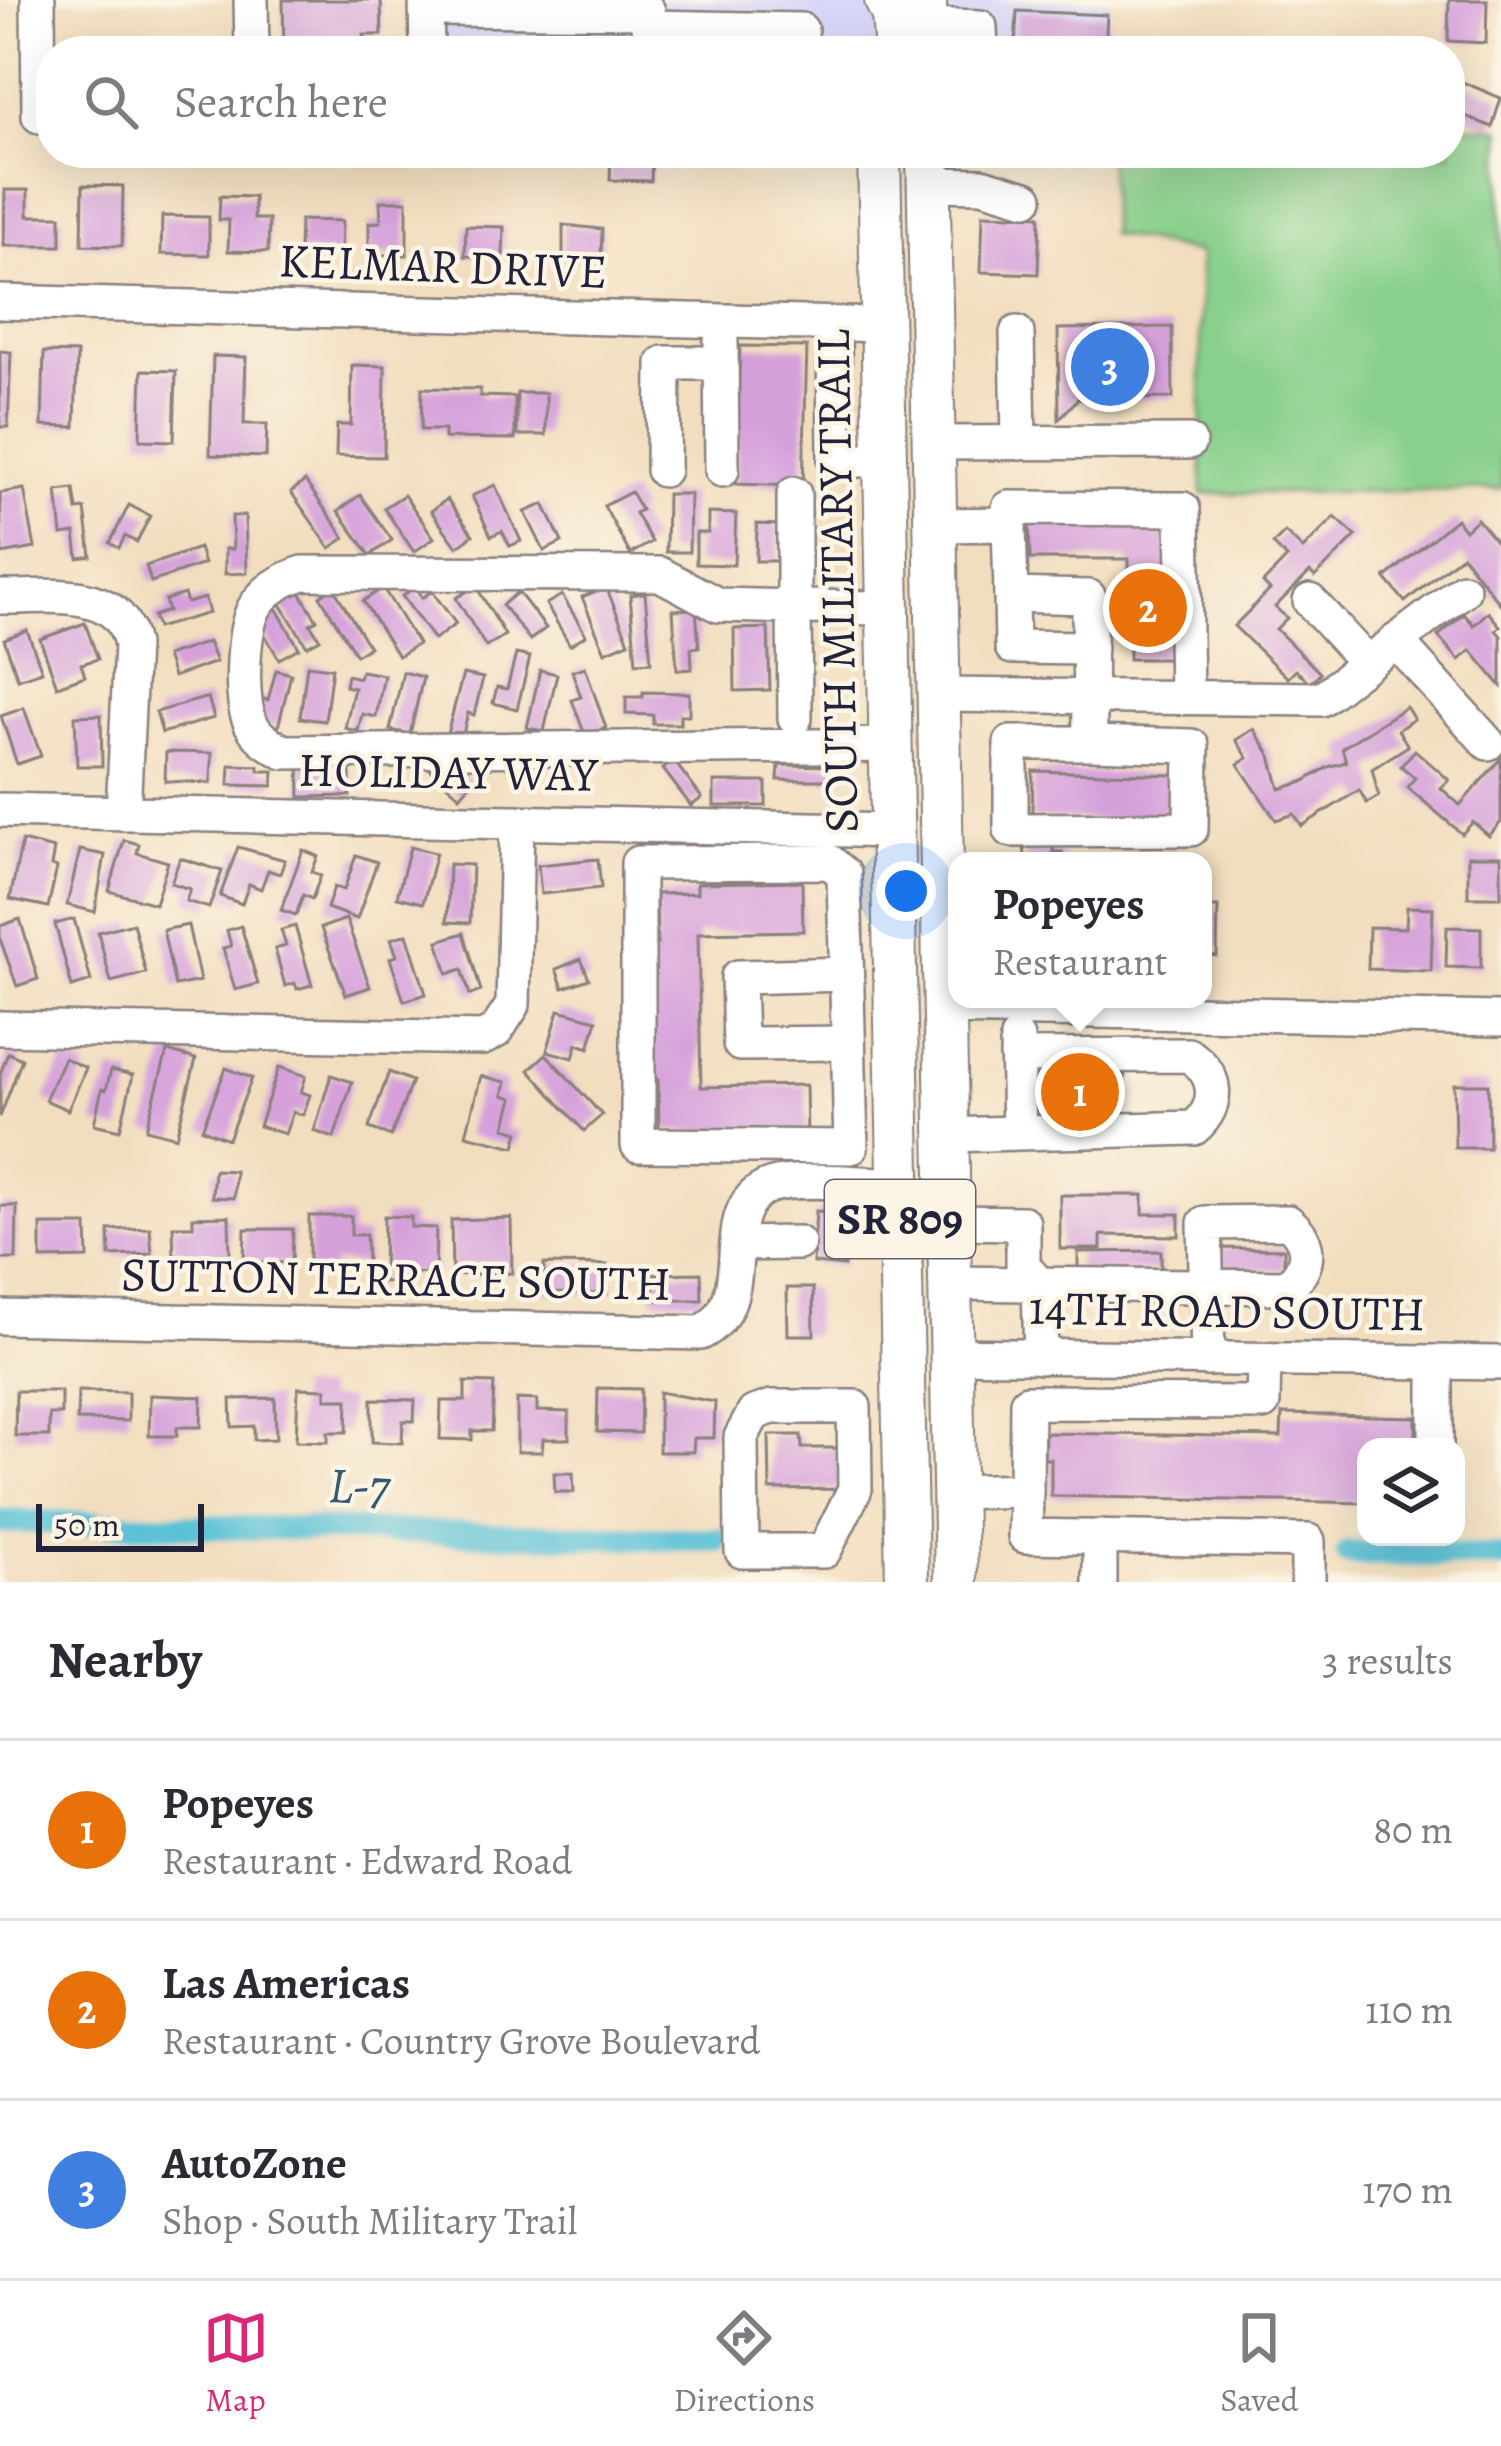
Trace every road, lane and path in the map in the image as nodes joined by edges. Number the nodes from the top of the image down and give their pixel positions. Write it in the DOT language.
graph roads {
  1 [pos="38,0"];
  2 [pos="251,0"];
  3 [pos="877,0"];
  4 [pos="886,0"];
  5 [pos="426,5"];
  6 [pos="648,22"];
  7 [pos="918,32"];
  8 [pos="38,36"];
  9 [pos="252,36"];
  10 [pos="427,36"];
  11 [pos="801,36"];
  12 [pos="878,36"];
  13 [pos="980,36"];
  14 [pos="880,168"];
  15 [pos="898,168"];
  16 [pos="929,168"];
  17 [pos="1026,198"];
  18 [pos="932,288"];
  19 [pos="0,302"];
  20 [pos="721,322"];
  21 [pos="834,324"];
  22 [pos="883,325"];
  23 [pos="1017,333"];
  24 [pos="721,362"];
  25 [pos="884,375"];
  26 [pos="834,376"];
  27 [pos="1189,442"];
  28 [pos="935,443"];
  29 [pos="1019,443"];
  30 [pos="886,460"];
  31 [pos="663,470"];
  32 [pos="722,470"];
  33 [pos="794,494"];
  34 [pos="1009,524"];
  35 [pos="937,525"];
  36 [pos="1462,590"];
  37 [pos="1011,595"];
  38 [pos="0,597"];
  39 [pos="1310,601"];
  40 [pos="794,607"];
  41 [pos="889,608"];
  42 [pos="940,632"];
  43 [pos="1396,641"];
  44 [pos="1090,648"];
  45 [pos="1367,663"];
  46 [pos="941,695"];
  47 [pos="1090,696"];
  48 [pos="1186,698"];
  49 [pos="795,718"];
  50 [pos="1090,742"];
  51 [pos="1488,742"];
  52 [pos="892,745"];
  53 [pos="0,810"];
  54 [pos="123,813"];
  55 [pos="517,822"];
  56 [pos="893,843"];
  57 [pos="845,974"];
  58 [pos="944,1008"];
  59 [pos="897,1010"];
  60 [pos="1016,1010"];
  61 [pos="1501,1019"];
  62 [pos="847,1026"];
  63 [pos="0,1028"];
  64 [pos="1017,1056"];
  65 [pos="1018,1132"];
  66 [pos="947,1135"];
  67 [pos="807,1146"];
  68 [pos="850,1147"];
  69 [pos="899,1165"];
  70 [pos="807,1183"];
  71 [pos="949,1222"];
  72 [pos="798,1243"];
  73 [pos="738,1244"];
  74 [pos="950,1283"];
  75 [pos="1039,1284"];
  76 [pos="1207,1286"];
  77 [pos="0,1317"];
  78 [pos="902,1345"];
  79 [pos="951,1355"];
  80 [pos="1041,1357"];
  81 [pos="1208,1359"];
  82 [pos="1264,1360"];
  83 [pos="1436,1362"];
  84 [pos="1501,1363"];
  85 [pos="1436,1438"];
  86 [pos="856,1463"];
  87 [pos="904,1463"];
  88 [pos="1026,1490"];
  89 [pos="954,1492"];
  90 [pos="1100,1538"];
  91 [pos="907,1582"];
  92 [pos="937,1582"];
  93 [pos="956,1582"];
  94 [pos="1100,1582"];
  95 [pos="1308,1582"];
  1 -- 8 [label="street"];
  2 -- 9 [label="street"];
  3 -- 12 [label="main road"];
  4 -- 7 [label="main road"];
  5 -- 6 [label="street"];
  5 -- 10 [label="street"];
  6 -- 11 [label="street"];
  7 -- 13 [label="street"];
  14 -- 22 [label="main road, SOUTH MILITARY TRAIL / SR 809"];
  15 -- 18 [label="main road"];
  16 -- 17 [label="street"];
  16 -- 18 [label="main road, SOUTH MILITARY TRAIL / SR 809"];
  18 -- 28 [label="main road, SOUTH MILITARY TRAIL / SR 809"];
  19 -- 20 [label="street, KELMAR DRIVE"];
  20 -- 21 [label="street, KELMAR DRIVE"];
  20 -- 24 [label="street"];
  21 -- 22 [label="street, KELMAR DRIVE"];
  21 -- 26 [label="street"];
  22 -- 25 [label="main road, SOUTH MILITARY TRAIL / SR 809"];
  22 -- 42 [label="main road"];
  23 -- 29 [label="street"];
  24 -- 31 [label="street"];
  24 -- 32 [label="street"];
  25 -- 26 [label="street"];
  25 -- 30 [label="main road, SOUTH MILITARY TRAIL / SR 809"];
  26 -- 30 [label="street"];
  27 -- 29 [label="street"];
  28 -- 29 [label="street"];
  28 -- 35 [label="main road, SOUTH MILITARY TRAIL / SR 809"];
  30 -- 41 [label="main road, SOUTH MILITARY TRAIL / SR 809"];
  33 -- 40 [label="street"];
  34 -- 35 [label="street"];
  34 -- 37 [label="street"];
  34 -- 48 [label="street"];
  35 -- 42 [label="main road, SOUTH MILITARY TRAIL / SR 809"];
  36 -- 43 [label="street"];
  37 -- 44 [label="street"];
  37 -- 44 [label="street"];
  38 -- 54 [label="street"];
  39 -- 45 [label="street"];
  40 -- 41 [label="street"];
  40 -- 49 [label="street"];
  40 -- 52 [label="street"];
  41 -- 52 [label="main road, SOUTH MILITARY TRAIL / SR 809"];
  42 -- 46 [label="main road, SOUTH MILITARY TRAIL / SR 809"];
  43 -- 45 [label="street"];
  43 -- 51 [label="street"];
  44 -- 47 [label="street"];
  45 -- 48 [label="street"];
  46 -- 47 [label="street"];
  46 -- 58 [label="main road, SOUTH MILITARY TRAIL / SR 809"];
  47 -- 48 [label="street"];
  47 -- 50 [label="street"];
  50 -- 50 [label="street"];
  52 -- 56 [label="main road, SOUTH MILITARY TRAIL / SR 809"];
  53 -- 54 [label="street, HOLIDAY WAY"];
  54 -- 55 [label="street, HOLIDAY WAY"];
  55 -- 56 [label="street, HOLIDAY WAY"];
  55 -- 63 [label="street"];
  56 -- 58 [label="main road"];
  56 -- 59 [label="main road, SOUTH MILITARY TRAIL / SR 809"];
  57 -- 62 [label="street"];
  57 -- 62 [label="street"];
  57 -- 67 [label="street"];
  58 -- 60 [label="street"];
  58 -- 66 [label="main road, SOUTH MILITARY TRAIL / SR 809"];
  59 -- 62 [label="street"];
  59 -- 69 [label="main road, SOUTH MILITARY TRAIL / SR 809"];
  59 -- 71 [label="main road"];
  60 -- 61 [label="street"];
  60 -- 64 [label="street"];
  62 -- 68 [label="street"];
  64 -- 65 [label="street"];
  64 -- 65 [label="street"];
  65 -- 66 [label="street"];
  66 -- 71 [label="main road, SOUTH MILITARY TRAIL / SR 809"];
  67 -- 68 [label="street"];
  67 -- 70 [label="street"];
  68 -- 69 [label="street"];
  69 -- 70 [label="street, SUTTON TERRACE SOUTH"];
  69 -- 78 [label="main road, SOUTH MILITARY TRAIL / SR 809"];
  70 -- 73 [label="street, SUTTON TERRACE SOUTH"];
  71 -- 74 [label="main road, SOUTH MILITARY TRAIL / SR 809"];
  71 -- 75 [label="street"];
  72 -- 73 [label="street"];
  73 -- 77 [label="street, SUTTON TERRACE SOUTH"];
  74 -- 75 [label="street"];
  74 -- 79 [label="main road, SOUTH MILITARY TRAIL / SR 809"];
  75 -- 76 [label="street"];
  75 -- 80 [label="street"];
  76 -- 76 [label="street"];
  76 -- 81 [label="street"];
  78 -- 87 [label="main road, SOUTH MILITARY TRAIL / SR 809"];
  78 -- 92 [label="main road"];
  79 -- 80 [label="street, 14TH ROAD SOUTH"];
  79 -- 89 [label="main road, SOUTH MILITARY TRAIL / SR 809"];
  80 -- 81 [label="street, 14TH ROAD SOUTH"];
  81 -- 82 [label="street, 14TH ROAD SOUTH"];
  82 -- 83 [label="street, 14TH ROAD SOUTH"];
  82 -- 88 [label="street"];
  83 -- 84 [label="street, 14TH ROAD SOUTH"];
  83 -- 85 [label="street"];
  86 -- 86 [label="street"];
  86 -- 87 [label="street"];
  87 -- 91 [label="main road, SOUTH MILITARY TRAIL / SR 809"];
  88 -- 89 [label="street"];
  88 -- 90 [label="street"];
  89 -- 93 [label="main road, SOUTH MILITARY TRAIL / SR 809"];
  90 -- 94 [label="street"];
  90 -- 95 [label="street"];
}
